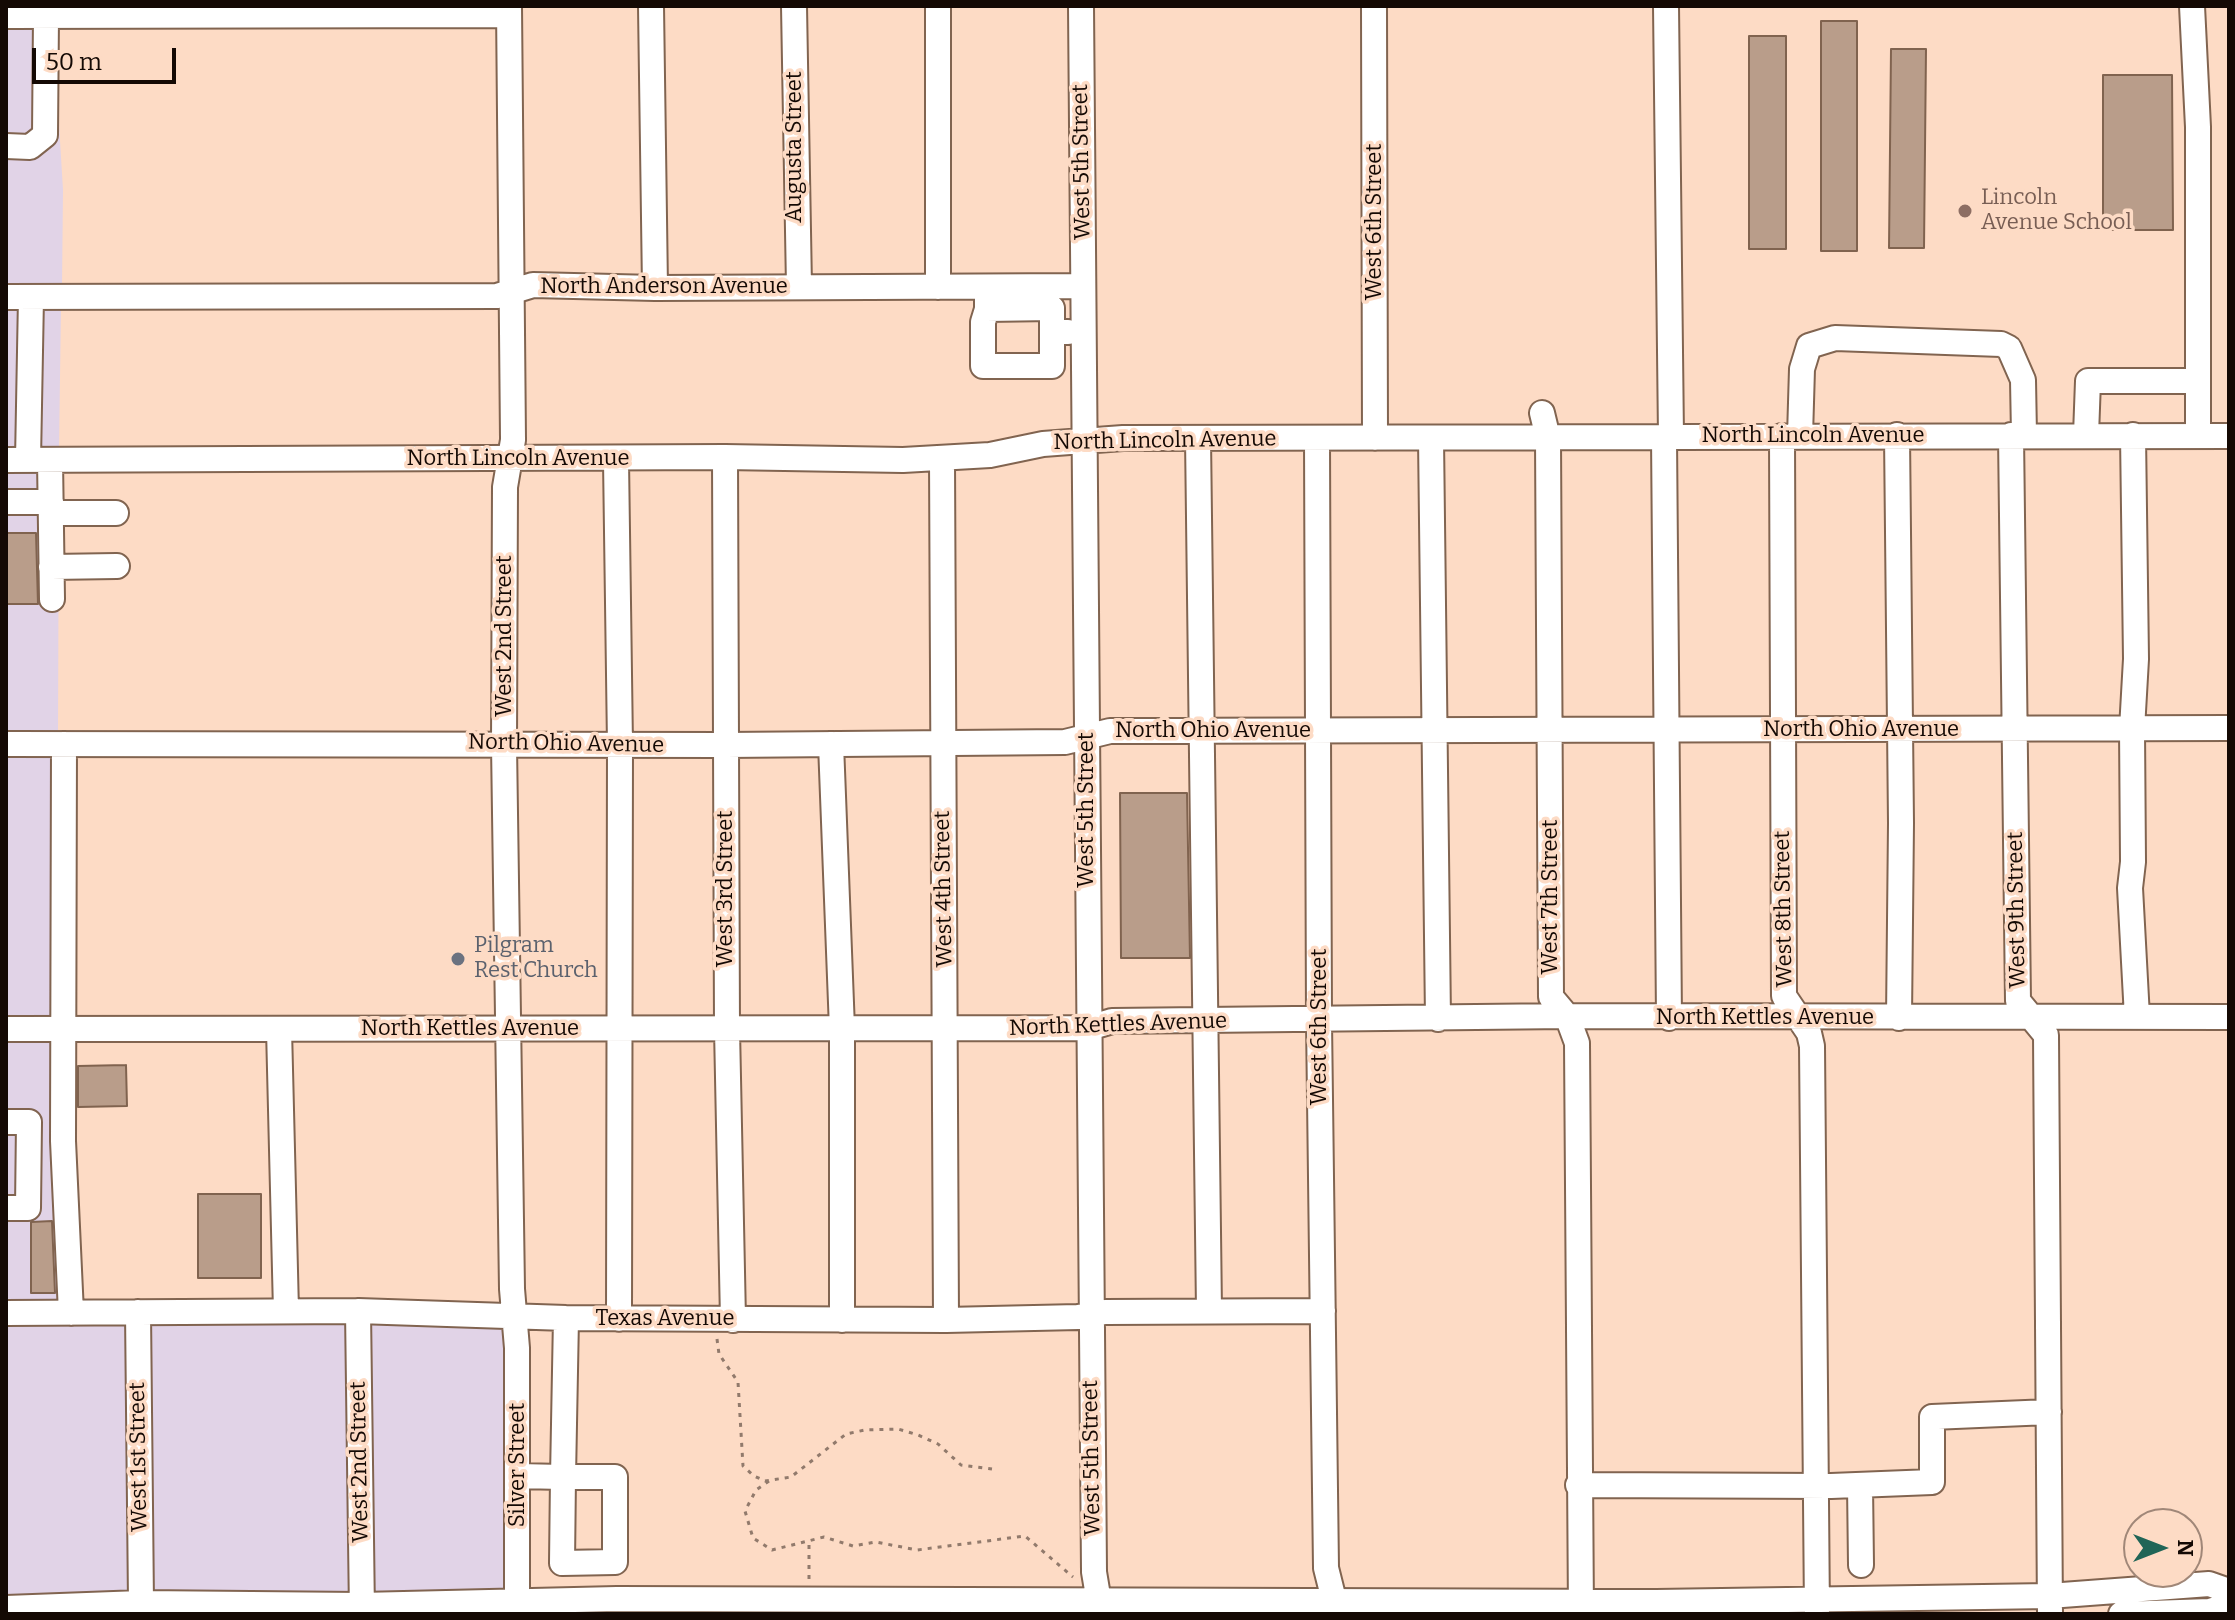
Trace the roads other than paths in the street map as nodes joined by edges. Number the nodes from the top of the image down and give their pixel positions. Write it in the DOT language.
graph roads {
  1 [pos="651,6"];
  2 [pos="794,6"];
  3 [pos="938,6"];
  4 [pos="1081,6"];
  5 [pos="1374,6"];
  6 [pos="1666,6"];
  7 [pos="2192,6"];
  8 [pos="509,10"];
  9 [pos="84,11"];
  10 [pos="6,16"];
  11 [pos="46,16"];
  12 [pos="6,146"];
  13 [pos="1083,286"];
  14 [pos="799,287"];
  15 [pos="938,287"];
  16 [pos="655,288"];
  17 [pos="511,293"];
  18 [pos="6,297"];
  19 [pos="31,297"];
  20 [pos="987,298"];
  21 [pos="1031,298"];
  22 [pos="1052,332"];
  23 [pos="1083,332"];
  24 [pos="1052,366"];
  25 [pos="2197,381"];
  26 [pos="1083,389"];
  27 [pos="1542,413"];
  28 [pos="1897,435"];
  29 [pos="2017,435"];
  30 [pos="2086,435"];
  31 [pos="2133,435"];
  32 [pos="2198,435"];
  33 [pos="1791,436"];
  34 [pos="2229,436"];
  35 [pos="1667,437"];
  36 [pos="1198,438"];
  37 [pos="1317,438"];
  38 [pos="1375,438"];
  39 [pos="1431,438"];
  40 [pos="1548,438"];
  41 [pos="1084,442"];
  42 [pos="725,457"];
  43 [pos="942,459"];
  44 [pos="28,460"];
  45 [pos="510,460"];
  46 [pos="616,460"];
  47 [pos="6,502"];
  48 [pos="51,508"];
  49 [pos="116,513"];
  50 [pos="117,566"];
  51 [pos="51,567"];
  52 [pos="52,599"];
  53 [pos="2229,728"];
  54 [pos="1782,729"];
  55 [pos="1898,729"];
  56 [pos="2015,729"];
  57 [pos="2132,729"];
  58 [pos="1665,730"];
  59 [pos="1202,731"];
  60 [pos="1320,731"];
  61 [pos="1432,731"];
  62 [pos="1549,731"];
  63 [pos="1086,735"];
  64 [pos="942,742"];
  65 [pos="6,744"];
  66 [pos="64,744"];
  67 [pos="831,744"];
  68 [pos="504,745"];
  69 [pos="620,745"];
  70 [pos="726,745"];
  71 [pos="1567,1016"];
  72 [pos="2033,1017"];
  73 [pos="2137,1017"];
  74 [pos="2229,1017"];
  75 [pos="1669,1018"];
  76 [pos="1800,1018"];
  77 [pos="1899,1018"];
  78 [pos="1438,1019"];
  79 [pos="1204,1021"];
  80 [pos="1319,1021"];
  81 [pos="946,1028"];
  82 [pos="1089,1028"];
  83 [pos="6,1029"];
  84 [pos="64,1029"];
  85 [pos="279,1029"];
  86 [pos="509,1029"];
  87 [pos="620,1029"];
  88 [pos="727,1029"];
  89 [pos="842,1029"];
  90 [pos="17,1122"];
  91 [pos="63,1122"];
  92 [pos="6,1208"];
  93 [pos="1209,1310"];
  94 [pos="286,1311"];
  95 [pos="358,1311"];
  96 [pos="1323,1311"];
  97 [pos="138,1312"];
  98 [pos="6,1313"];
  99 [pos="71,1313"];
  100 [pos="514,1315"];
  101 [pos="1091,1315"];
  102 [pos="566,1318"];
  103 [pos="619,1319"];
  104 [pos="842,1320"];
  105 [pos="946,1320"];
  106 [pos="725,1327"];
  107 [pos="2049,1412"];
  108 [pos="518,1476"];
  109 [pos="1578,1485"];
  110 [pos="1815,1485"];
  111 [pos="1860,1485"];
  112 [pos="1861,1565"];
  113 [pos="2229,1591"];
  114 [pos="805,1600"];
  115 [pos="141,1603"];
  116 [pos="2050,1605"];
  117 [pos="2229,1605"];
  118 [pos="1816,1606"];
  119 [pos="517,1607"];
  120 [pos="1336,1607"];
  121 [pos="1463,1607"];
  122 [pos="6,1608"];
  123 [pos="1099,1608"];
  124 [pos="1582,1608"];
  125 [pos="361,1609"];
  126 [pos="2121,1614"];
  1 -- 16 [label="street"];
  2 -- 14 [label="street, Augusta Street"];
  3 -- 15 [label="street"];
  4 -- 13 [label="street, West 5th Street"];
  5 -- 38 [label="street, West 6th Street"];
  6 -- 35 [label="street"];
  7 -- 25 [label="street"];
  8 -- 9 [label="street"];
  8 -- 17 [label="street, West 2nd Street"];
  9 -- 11 [label="street"];
  10 -- 11 [label="street"];
  11 -- 12 [label="street"];
  13 -- 21 [label="street, North Anderson Avenue"];
  13 -- 23 [label="street, West 5th Street"];
  14 -- 15 [label="street, North Anderson Avenue"];
  14 -- 16 [label="street, North Anderson Avenue"];
  15 -- 20 [label="street, North Anderson Avenue"];
  16 -- 17 [label="street, North Anderson Avenue"];
  17 -- 19 [label="street, North Anderson Avenue"];
  17 -- 45 [label="street, West 2nd Street"];
  18 -- 19 [label="street, North Anderson Avenue"];
  19 -- 44 [label="street"];
  20 -- 21 [label="street, North Anderson Avenue"];
  20 -- 24 [label="street"];
  21 -- 22 [label="street"];
  22 -- 23 [label="street"];
  22 -- 24 [label="street"];
  23 -- 26 [label="street, West 5th Street"];
  24 -- 26 [label="street"];
  25 -- 30 [label="street"];
  25 -- 32 [label="street"];
  26 -- 41 [label="street, West 5th Street"];
  27 -- 40 [label="street, West 7th Street"];
  28 -- 29 [label="street, North Lincoln Avenue"];
  28 -- 33 [label="street, North Lincoln Avenue"];
  28 -- 55 [label="street"];
  29 -- 30 [label="street, North Lincoln Avenue"];
  29 -- 33 [label="street, West 9th Street"];
  29 -- 56 [label="street, West 9th Street"];
  30 -- 31 [label="street, North Lincoln Avenue"];
  31 -- 32 [label="street, North Lincoln Avenue"];
  31 -- 57 [label="street"];
  32 -- 34 [label="street, North Lincoln Avenue"];
  33 -- 35 [label="street, North Lincoln Avenue"];
  33 -- 54 [label="street, West 8th Street"];
  35 -- 40 [label="street, North Lincoln Avenue"];
  35 -- 58 [label="street"];
  36 -- 37 [label="street, North Lincoln Avenue"];
  36 -- 41 [label="street, North Lincoln Avenue"];
  36 -- 59 [label="street"];
  37 -- 38 [label="street, North Lincoln Avenue"];
  37 -- 60 [label="street, West 6th Street"];
  38 -- 39 [label="street, North Lincoln Avenue"];
  39 -- 40 [label="street, North Lincoln Avenue"];
  39 -- 61 [label="street"];
  40 -- 62 [label="street, West 7th Street"];
  41 -- 43 [label="street, North Lincoln Avenue"];
  41 -- 63 [label="street, West 5th Street"];
  42 -- 43 [label="street, North Lincoln Avenue"];
  42 -- 46 [label="street, North Lincoln Avenue"];
  42 -- 70 [label="street, West 3rd Street"];
  43 -- 64 [label="street, West 4th Street"];
  44 -- 45 [label="street, North Lincoln Avenue"];
  44 -- 48 [label="street"];
  45 -- 46 [label="street, North Lincoln Avenue"];
  45 -- 68 [label="street, West 2nd Street"];
  46 -- 69 [label="street"];
  47 -- 48 [label="street"];
  48 -- 49 [label="street"];
  48 -- 51 [label="street"];
  50 -- 51 [label="street"];
  51 -- 52 [label="street"];
  53 -- 57 [label="street, North Ohio Avenue"];
  54 -- 55 [label="street, North Ohio Avenue"];
  54 -- 58 [label="street, North Ohio Avenue"];
  54 -- 76 [label="street, West 8th Street"];
  55 -- 56 [label="street, North Ohio Avenue"];
  55 -- 77 [label="street"];
  56 -- 57 [label="street, North Ohio Avenue"];
  56 -- 72 [label="street, West 9th Street"];
  57 -- 73 [label="street"];
  58 -- 62 [label="street, North Ohio Avenue"];
  58 -- 75 [label="street"];
  59 -- 60 [label="street, North Ohio Avenue"];
  59 -- 63 [label="street, North Ohio Avenue"];
  59 -- 79 [label="street"];
  60 -- 61 [label="street, North Ohio Avenue"];
  60 -- 80 [label="street, West 6th Street"];
  61 -- 62 [label="street, North Ohio Avenue"];
  61 -- 78 [label="street"];
  62 -- 71 [label="street, West 7th Street"];
  63 -- 64 [label="street, North Ohio Avenue"];
  63 -- 82 [label="street, West 5th Street"];
  64 -- 67 [label="street, North Ohio Avenue"];
  64 -- 81 [label="street, West 4th Street"];
  65 -- 66 [label="street, North Ohio Avenue"];
  66 -- 68 [label="street, North Ohio Avenue"];
  66 -- 84 [label="street"];
  67 -- 70 [label="street, North Ohio Avenue"];
  67 -- 89 [label="street"];
  68 -- 69 [label="street, North Ohio Avenue"];
  68 -- 86 [label="street, West 2nd Street"];
  69 -- 70 [label="street, North Ohio Avenue"];
  69 -- 87 [label="street"];
  70 -- 88 [label="street, West 3rd Street"];
  71 -- 75 [label="street, North Kettles Avenue"];
  71 -- 78 [label="street, North Kettles Avenue"];
  71 -- 109 [label="street, West 7th Street"];
  72 -- 73 [label="street, North Kettles Avenue"];
  72 -- 77 [label="street, North Kettles Avenue"];
  72 -- 107 [label="street, West 9th Street"];
  73 -- 74 [label="street, North Kettles Avenue"];
  75 -- 76 [label="street, North Kettles Avenue"];
  76 -- 77 [label="street, North Kettles Avenue"];
  76 -- 110 [label="street, West 8th Street"];
  78 -- 80 [label="street, North Kettles Avenue"];
  79 -- 80 [label="street, North Kettles Avenue"];
  79 -- 82 [label="street, North Kettles Avenue"];
  79 -- 93 [label="street"];
  80 -- 96 [label="street, West 6th Street"];
  81 -- 82 [label="street, North Kettles Avenue"];
  81 -- 89 [label="street, North Kettles Avenue"];
  81 -- 105 [label="street, West 4th Street"];
  82 -- 101 [label="street, West 5th Street"];
  83 -- 84 [label="street, North Kettles Avenue"];
  84 -- 85 [label="street, North Kettles Avenue"];
  84 -- 91 [label="street"];
  85 -- 86 [label="street, North Kettles Avenue"];
  85 -- 94 [label="street"];
  86 -- 87 [label="street, North Kettles Avenue"];
  86 -- 100 [label="street, West 2nd Street"];
  87 -- 88 [label="street, North Kettles Avenue"];
  87 -- 103 [label="street"];
  88 -- 89 [label="street, North Kettles Avenue"];
  88 -- 106 [label="street, West 3rd Street"];
  89 -- 104 [label="street"];
  90 -- 91 [label="street"];
  90 -- 92 [label="street"];
  91 -- 99 [label="street"];
  93 -- 96 [label="street, Texas Avenue"];
  93 -- 101 [label="street, Texas Avenue"];
  94 -- 95 [label="street, Texas Avenue"];
  94 -- 97 [label="street, Texas Avenue"];
  95 -- 100 [label="street, Texas Avenue"];
  95 -- 125 [label="street, West 2nd Street"];
  96 -- 120 [label="street, West 6th Street"];
  97 -- 99 [label="street, Texas Avenue"];
  97 -- 115 [label="street, West 1st Street"];
  98 -- 99 [label="street, Texas Avenue"];
  100 -- 102 [label="street, Texas Avenue"];
  100 -- 108 [label="street, Silver Street"];
  101 -- 105 [label="street, Texas Avenue"];
  101 -- 123 [label="street, West 5th Street"];
  102 -- 103 [label="street, Texas Avenue"];
  102 -- 108 [label="street"];
  103 -- 106 [label="street, Texas Avenue"];
  104 -- 105 [label="street, Texas Avenue"];
  104 -- 106 [label="street, Texas Avenue"];
  107 -- 111 [label="street"];
  107 -- 116 [label="street, West 9th Street"];
  108 -- 119 [label="street, Silver Street"];
  109 -- 110 [label="street"];
  109 -- 124 [label="street, West 7th Street"];
  110 -- 111 [label="street"];
  110 -- 118 [label="street, West 8th Street"];
  111 -- 112 [label="street"];
  113 -- 116 [label="street"];
  114 -- 119 [label="street"];
  114 -- 123 [label="street"];
  115 -- 122 [label="street"];
  115 -- 125 [label="street"];
  116 -- 118 [label="street"];
  117 -- 126 [label="street"];
  118 -- 124 [label="street"];
  119 -- 125 [label="street"];
  120 -- 121 [label="street"];
  120 -- 123 [label="street"];
  121 -- 124 [label="street"];
}
